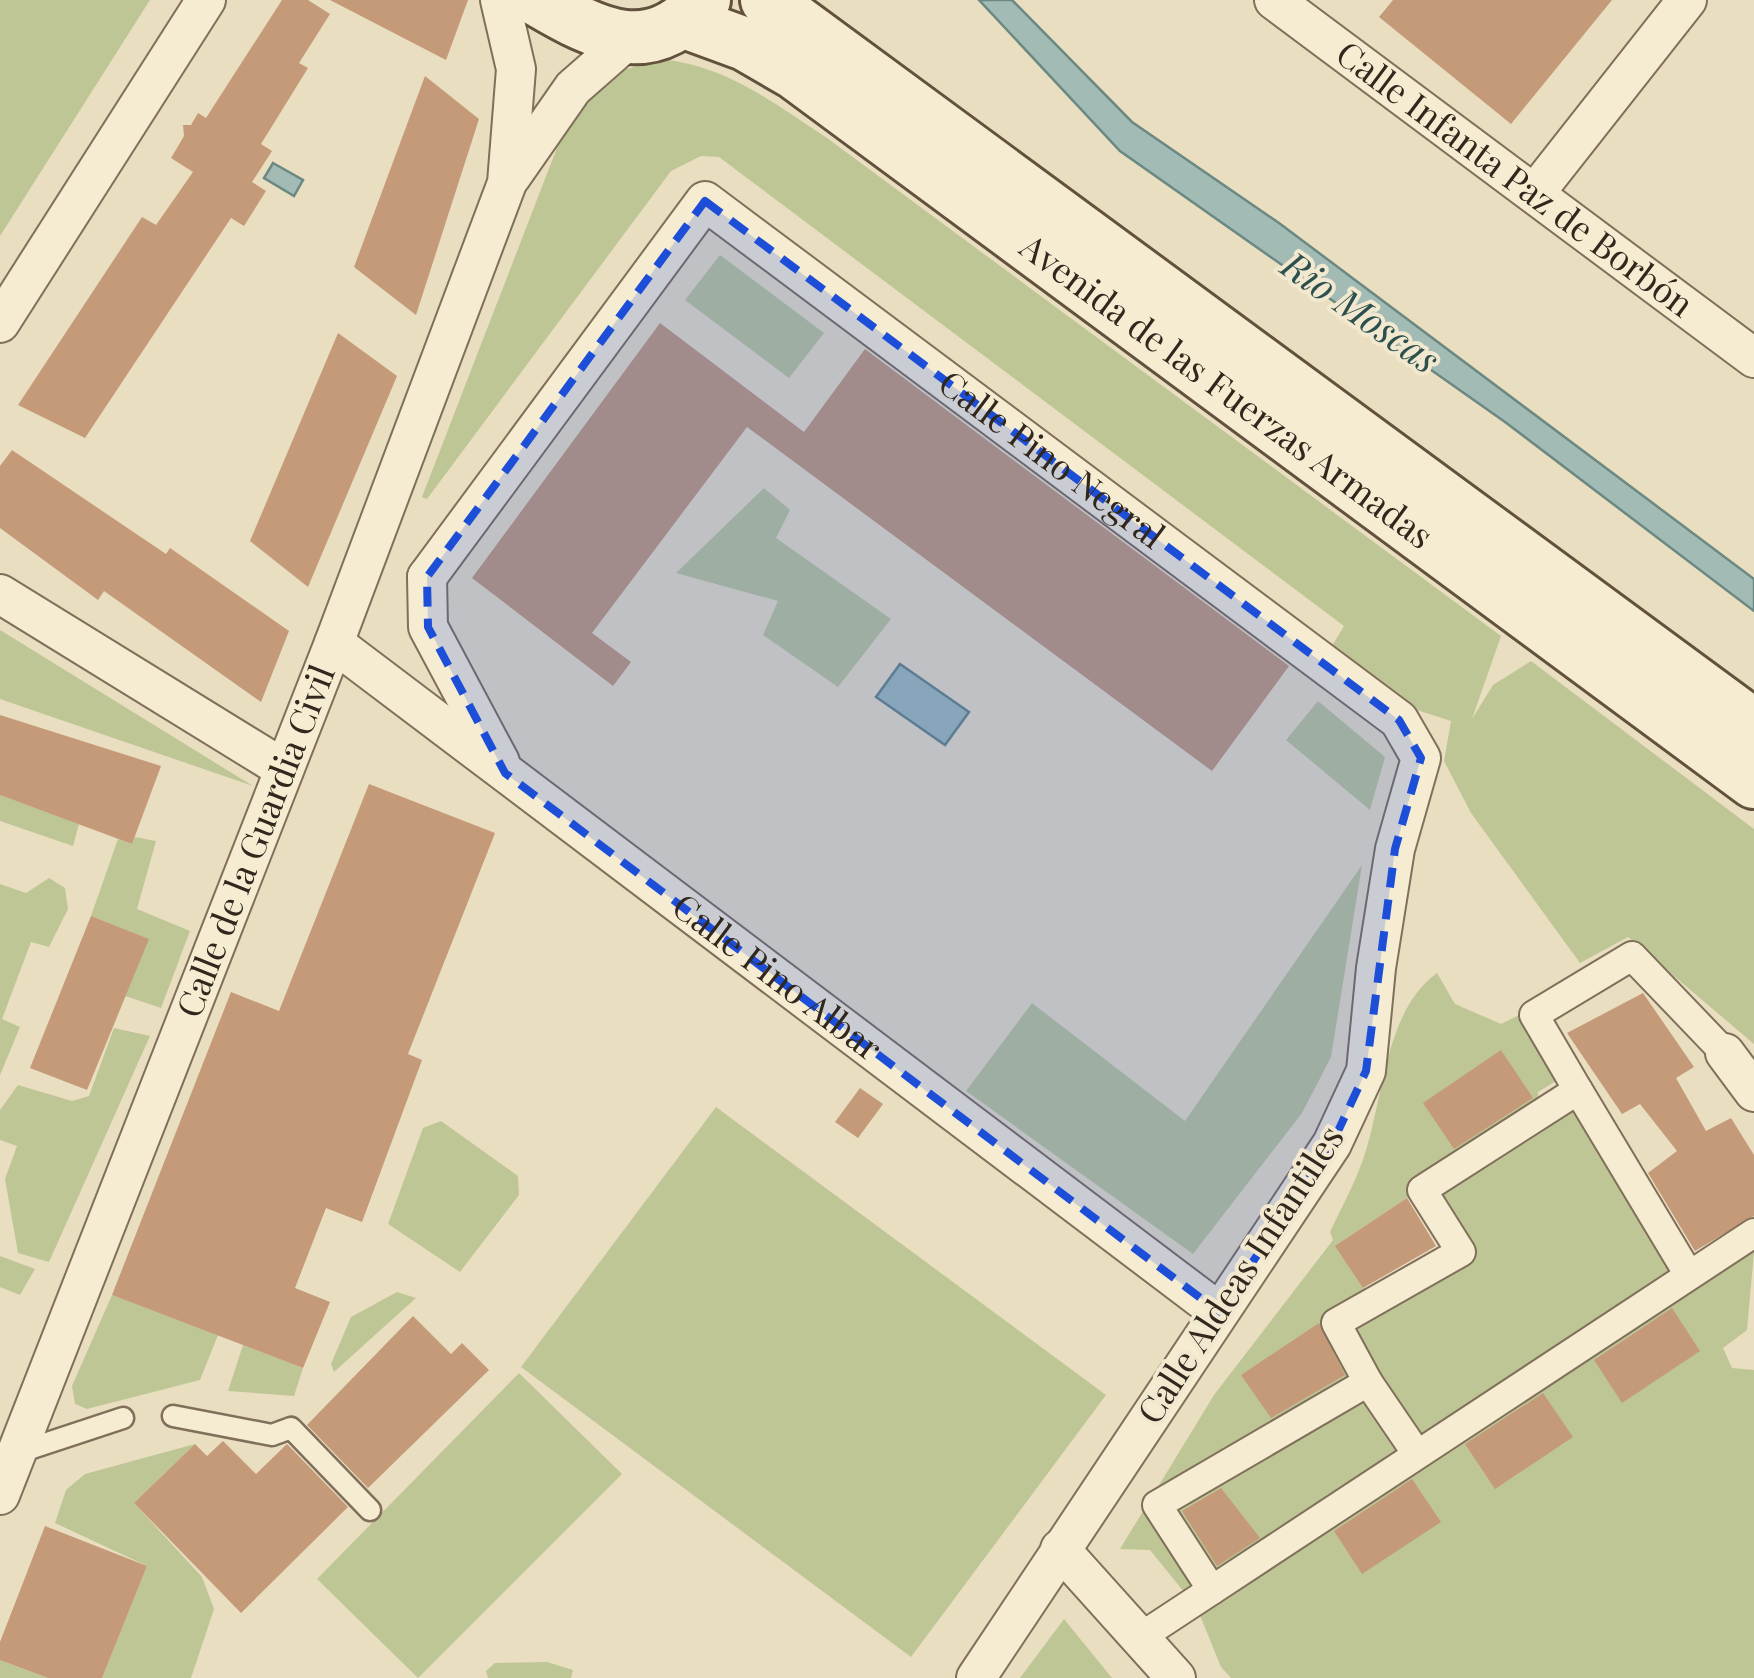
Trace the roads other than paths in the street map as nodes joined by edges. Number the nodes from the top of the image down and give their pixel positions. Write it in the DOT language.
graph roads {
  1 [pos="206,0"];
  2 [pos="500,0"];
  3 [pos="538,0"];
  4 [pos="767,0"];
  5 [pos="1274,0"];
  6 [pos="1687,0"];
  7 [pos="695,11"];
  8 [pos="630,38"];
  9 [pos="507,183"];
  10 [pos="1535,193"];
  11 [pos="0,323"];
  12 [pos="1754,358"];
  13 [pos="370,548"];
  14 [pos="427,577"];
  15 [pos="0,594"];
  16 [pos="334,643"];
  17 [pos="1400,720"];
  18 [pos="1754,726"];
  19 [pos="284,769"];
  20 [pos="506,773"];
  21 [pos="1754,782"];
  22 [pos="1725,1053"];
  23 [pos="1578,1090"];
  24 [pos="1754,1092"];
  25 [pos="1754,1233"];
  26 [pos="1690,1275"];
  27 [pos="1219,1312"];
  28 [pos="1368,1382"];
  29 [pos="173,1416"];
  30 [pos="123,1418"];
  31 [pos="17,1453"];
  32 [pos="1418,1454"];
  33 [pos="0,1495"];
  34 [pos="370,1510"];
  35 [pos="1060,1549"];
  36 [pos="1212,1590"];
  37 [pos="1139,1638"];
  38 [pos="976,1678"];
  39 [pos="1176,1678"];
  1 -- 11 [label="street"];
  2 -- 9 [label="street, Calle de la Guardia Civil"];
  3 -- 8 [label="main road"];
  4 -- 18 [label="main road, Avenida de las Fuerzas Armadas"];
  5 -- 10 [label="street, Calle Infanta Paz de Borbón"];
  6 -- 10 [label="street"];
  7 -- 8 [label="main road"];
  7 -- 21 [label="main road, Avenida de las Fuerzas Armadas"];
  8 -- 9 [label="street, Calle de la Guardia Civil"];
  9 -- 13 [label="street, Calle de la Guardia Civil"];
  10 -- 12 [label="street, Calle Infanta Paz de Borbón"];
  13 -- 14 [label="street"];
  13 -- 16 [label="street, Calle de la Guardia Civil"];
  14 -- 17 [label="street, Calle Pino Negral"];
  14 -- 20 [label="street"];
  15 -- 19 [label="street"];
  16 -- 19 [label="street, Calle de la Guardia Civil"];
  16 -- 20 [label="street, Calle Pino Albar"];
  17 -- 27 [label="street, Calle Aldeas Infantiles"];
  19 -- 31 [label="street, Calle de la Guardia Civil"];
  20 -- 27 [label="street, Calle Pino Albar"];
  22 -- 23 [label="street"];
  22 -- 24 [label="street"];
  23 -- 26 [label="street"];
  23 -- 28 [label="street"];
  25 -- 26 [label="street"];
  26 -- 32 [label="street"];
  27 -- 35 [label="street, Calle Aldeas Infantiles"];
  28 -- 32 [label="street"];
  28 -- 36 [label="street"];
  29 -- 34 [label="lane"];
  30 -- 31 [label="lane"];
  31 -- 33 [label="street, Calle de la Guardia Civil"];
  32 -- 36 [label="street"];
  35 -- 37 [label="street"];
  35 -- 38 [label="street, Calle Aldeas Infantiles"];
  36 -- 37 [label="street"];
  37 -- 39 [label="street"];
}
